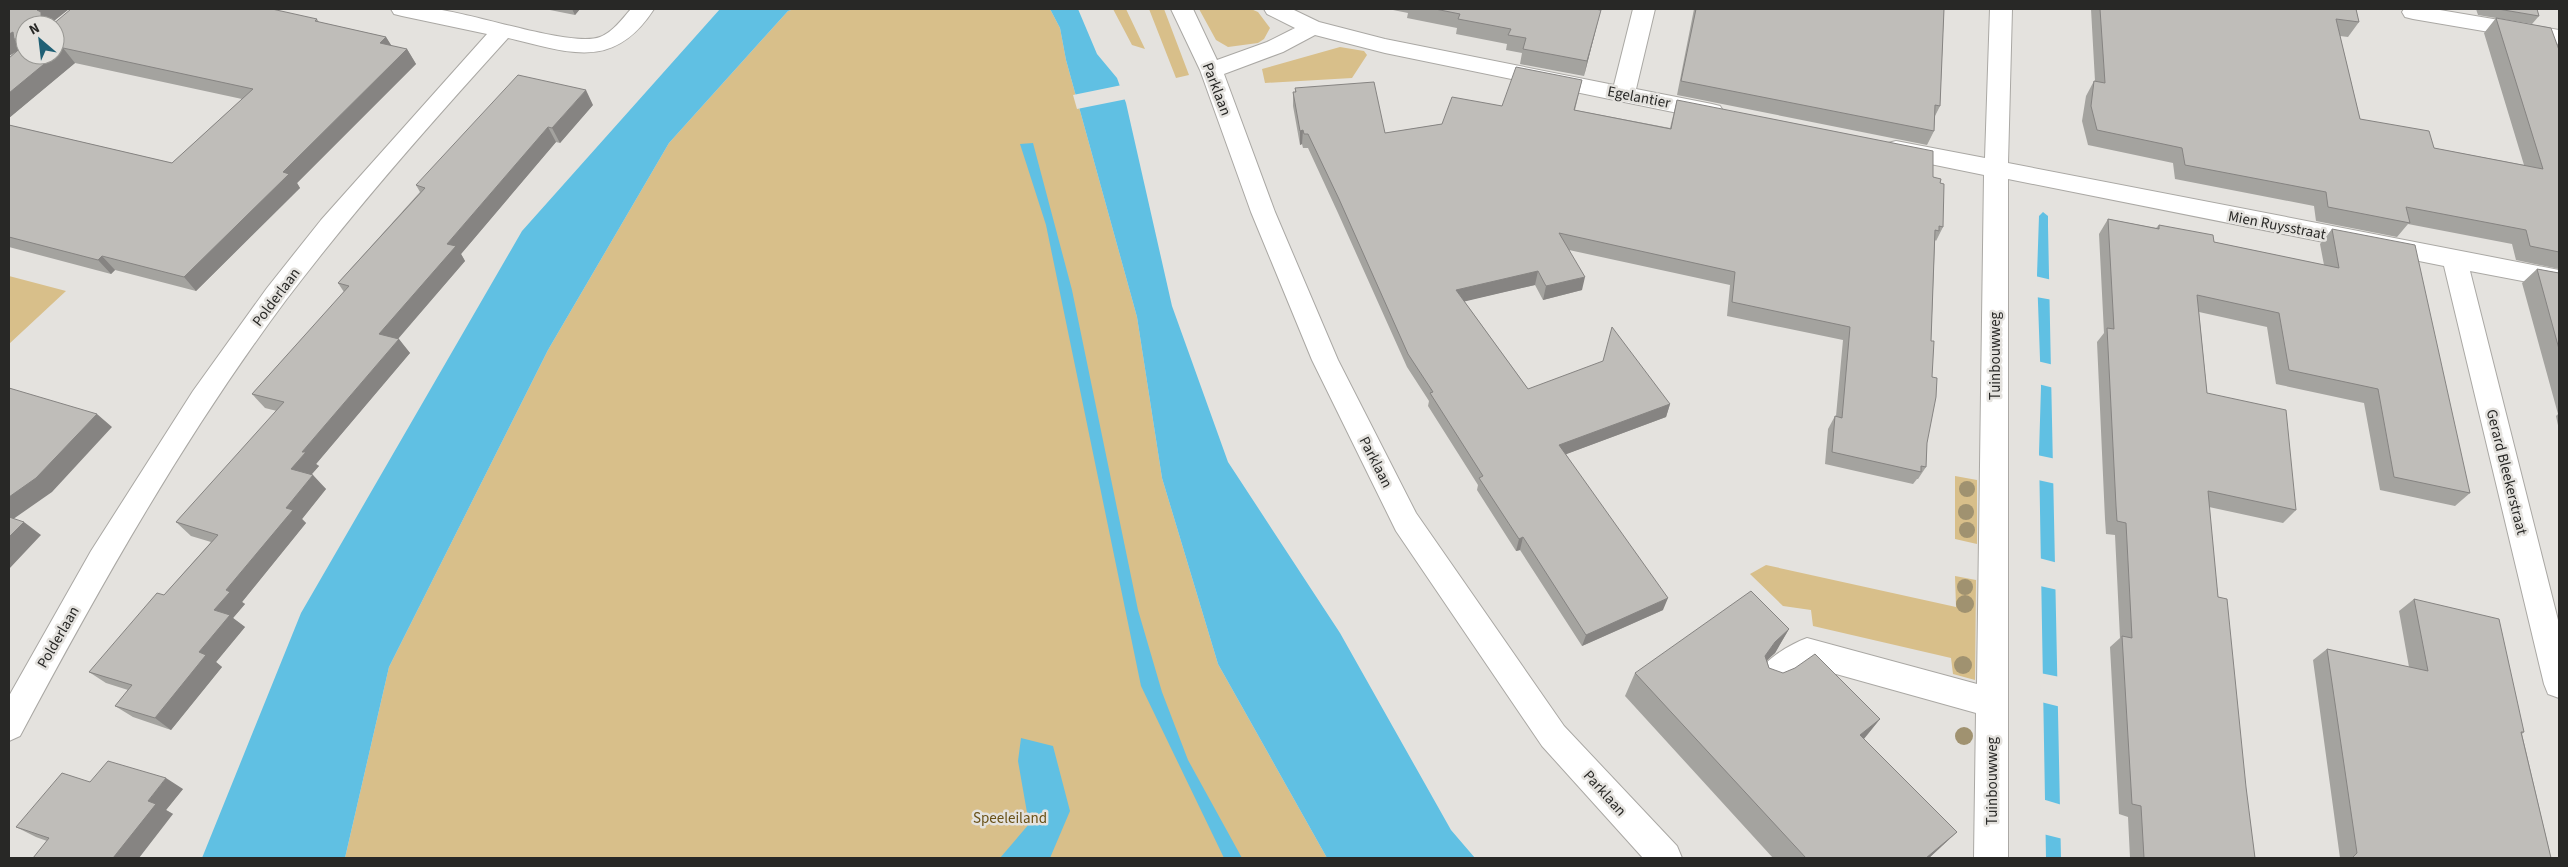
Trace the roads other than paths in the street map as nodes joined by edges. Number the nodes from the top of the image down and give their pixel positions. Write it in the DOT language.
graph roads {
  1 [pos="402,9"];
  2 [pos="643,9"];
  3 [pos="1182,9"];
  4 [pos="1275,9"];
  5 [pos="1644,9"];
  6 [pos="2001,9"];
  7 [pos="2413,12"];
  8 [pos="1312,27"];
  9 [pos="502,30"];
  10 [pos="2559,37"];
  11 [pos="1211,70"];
  12 [pos="1623,94"];
  13 [pos="1728,115"];
  14 [pos="1871,144"];
  15 [pos="1996,169"];
  16 [pos="2455,260"];
  17 [pos="2559,279"];
  18 [pos="1768,680"];
  19 [pos="2559,684"];
  20 [pos="1992,703"];
  21 [pos="9,726"];
  22 [pos="1665,858"];
  23 [pos="1991,858"];
  1 -- 9 [label="street"];
  2 -- 9 [label="street"];
  3 -- 11 [label="street, Parklaan"];
  4 -- 8 [label="street, Egelantier"];
  5 -- 12 [label="street"];
  6 -- 15 [label="street, Tuinbouwweg"];
  7 -- 10 [label="street"];
  8 -- 11 [label="street"];
  8 -- 12 [label="street, Egelantier"];
  9 -- 21 [label="street, Polderlaan"];
  11 -- 22 [label="street, Parklaan"];
  12 -- 13 [label="street, Egelantier"];
  14 -- 15 [label="street"];
  15 -- 16 [label="street, Mien Ruysstraat"];
  15 -- 20 [label="street, Tuinbouwweg"];
  16 -- 17 [label="street, Mien Ruysstraat"];
  16 -- 19 [label="street, Gerard Bleekerstraat"];
  18 -- 20 [label="street"];
  20 -- 23 [label="street, Tuinbouwweg"];
}
